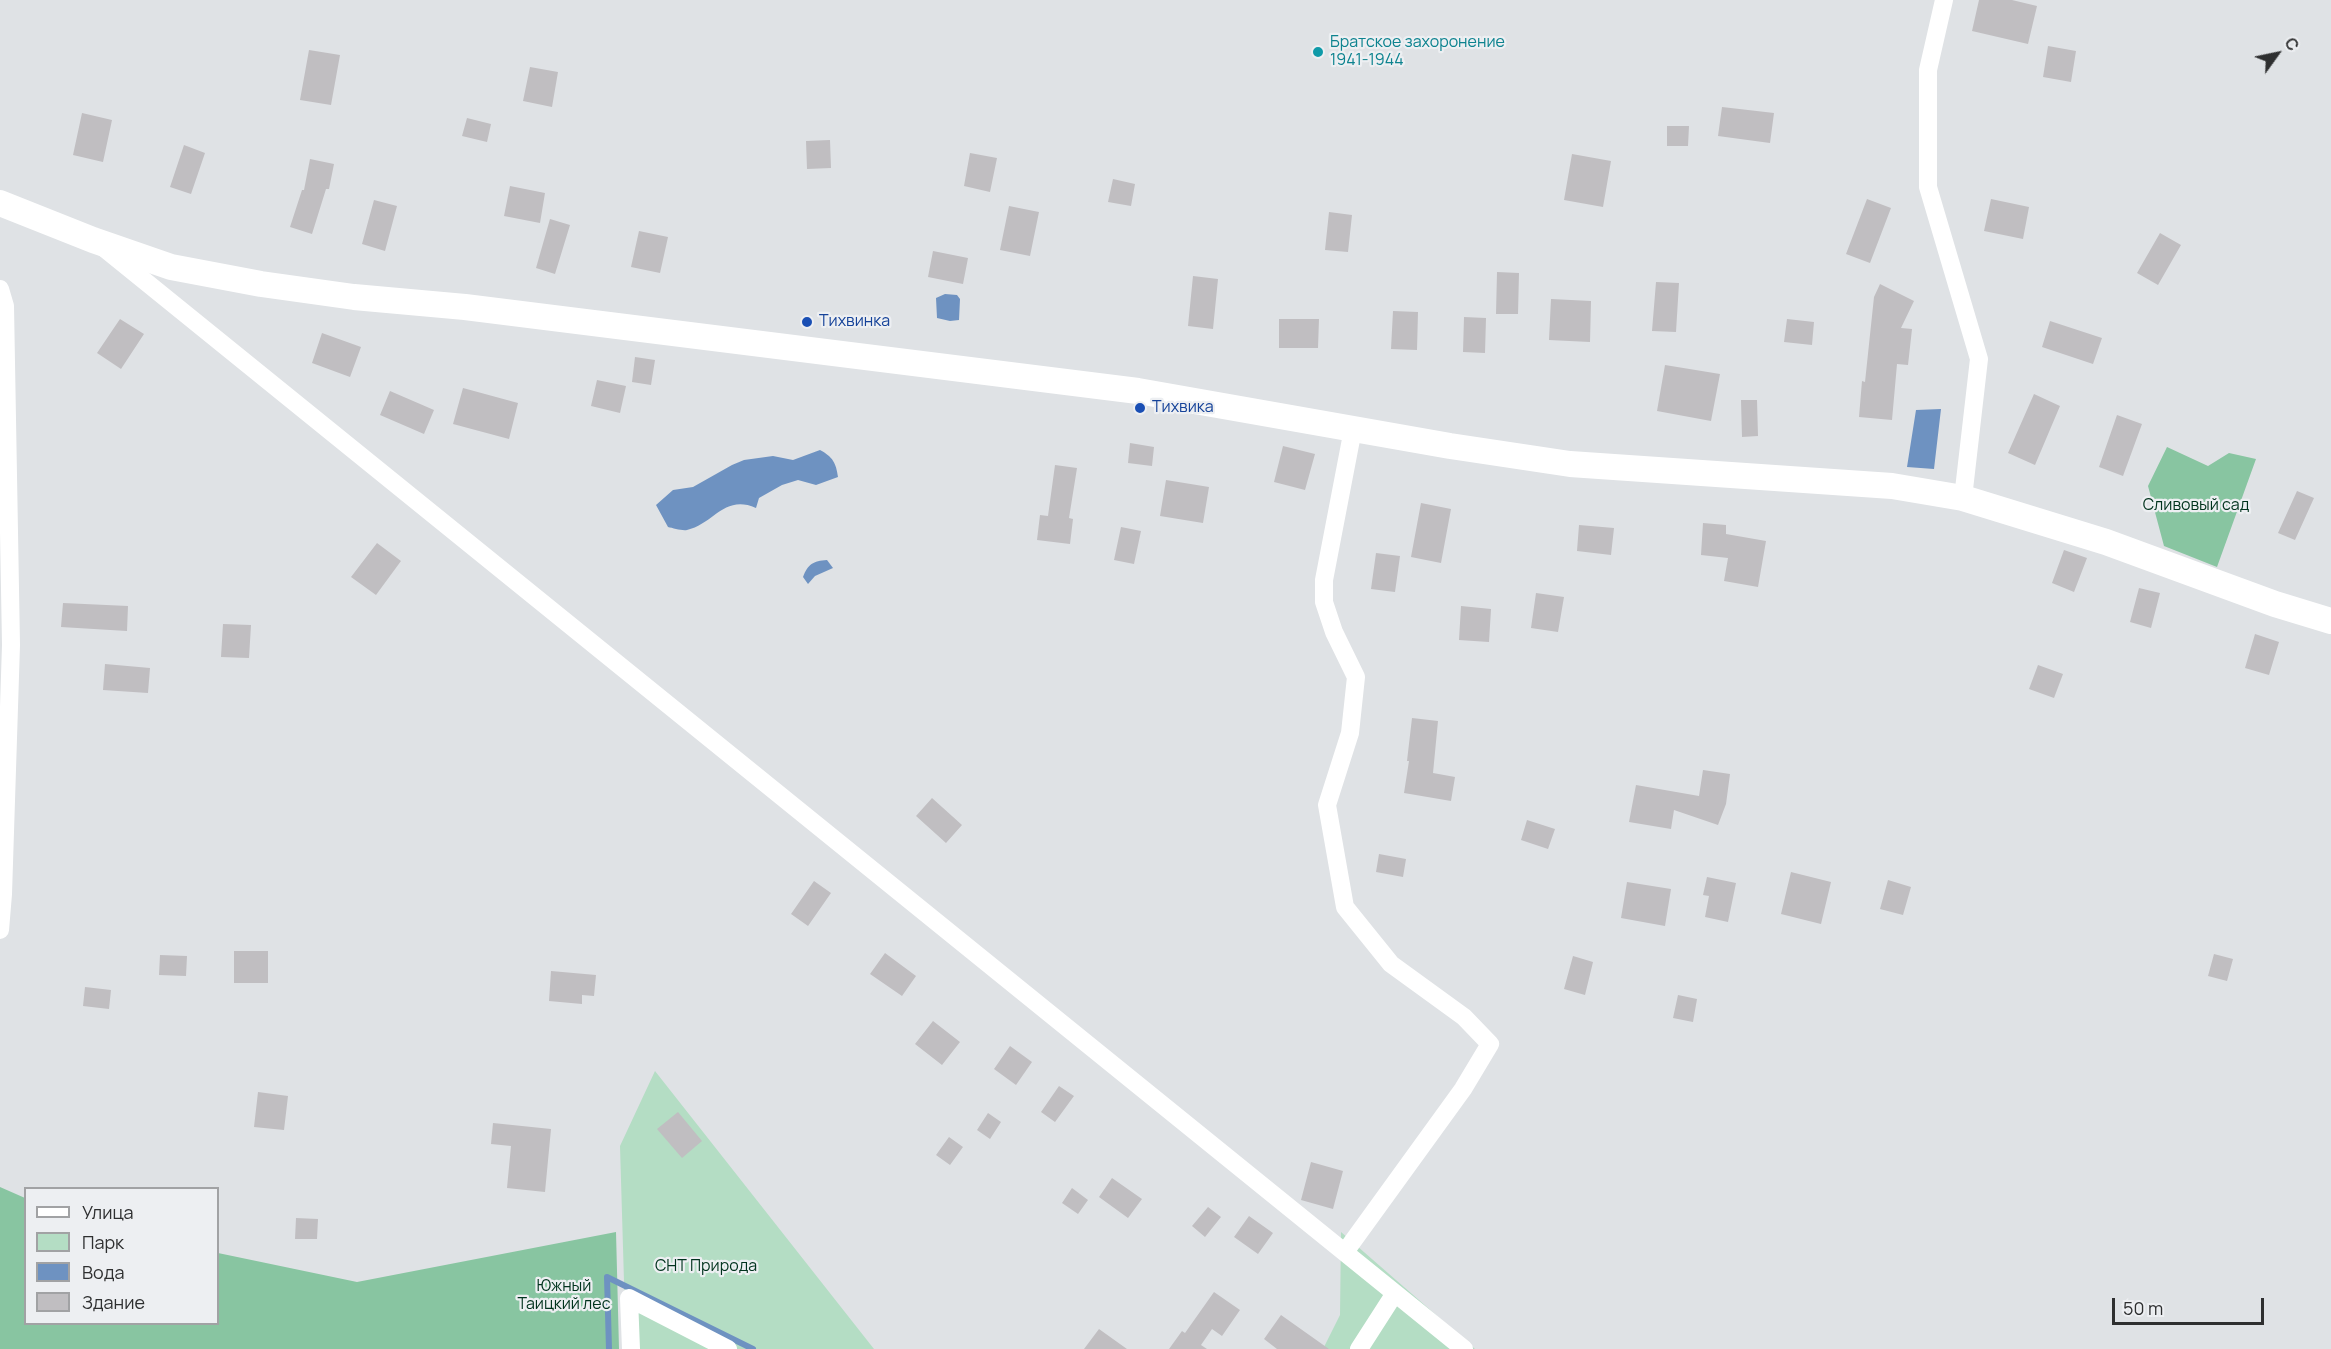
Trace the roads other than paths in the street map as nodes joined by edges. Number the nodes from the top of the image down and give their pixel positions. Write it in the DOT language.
graph roads {
  1 [pos="1944,0"];
  2 [pos="0,202"];
  3 [pos="93,240"];
  4 [pos="0,289"];
  5 [pos="1353,429"];
  6 [pos="1963,498"];
  7 [pos="2331,621"];
  8 [pos="0,930"];
  9 [pos="1345,1252"];
  10 [pos="1395,1293"];
  11 [pos="631,1349"];
  12 [pos="728,1349"];
  13 [pos="1359,1349"];
  14 [pos="1464,1349"];
  1 -- 6 [label="street"];
  2 -- 3 [label="street"];
  3 -- 5 [label="street"];
  3 -- 9 [label="street"];
  4 -- 8 [label="street"];
  5 -- 6 [label="street"];
  5 -- 9 [label="street"];
  6 -- 7 [label="street"];
  9 -- 10 [label="street"];
  10 -- 13 [label="street"];
  10 -- 14 [label="street"];
  11 -- 12 [label="street"];
}
